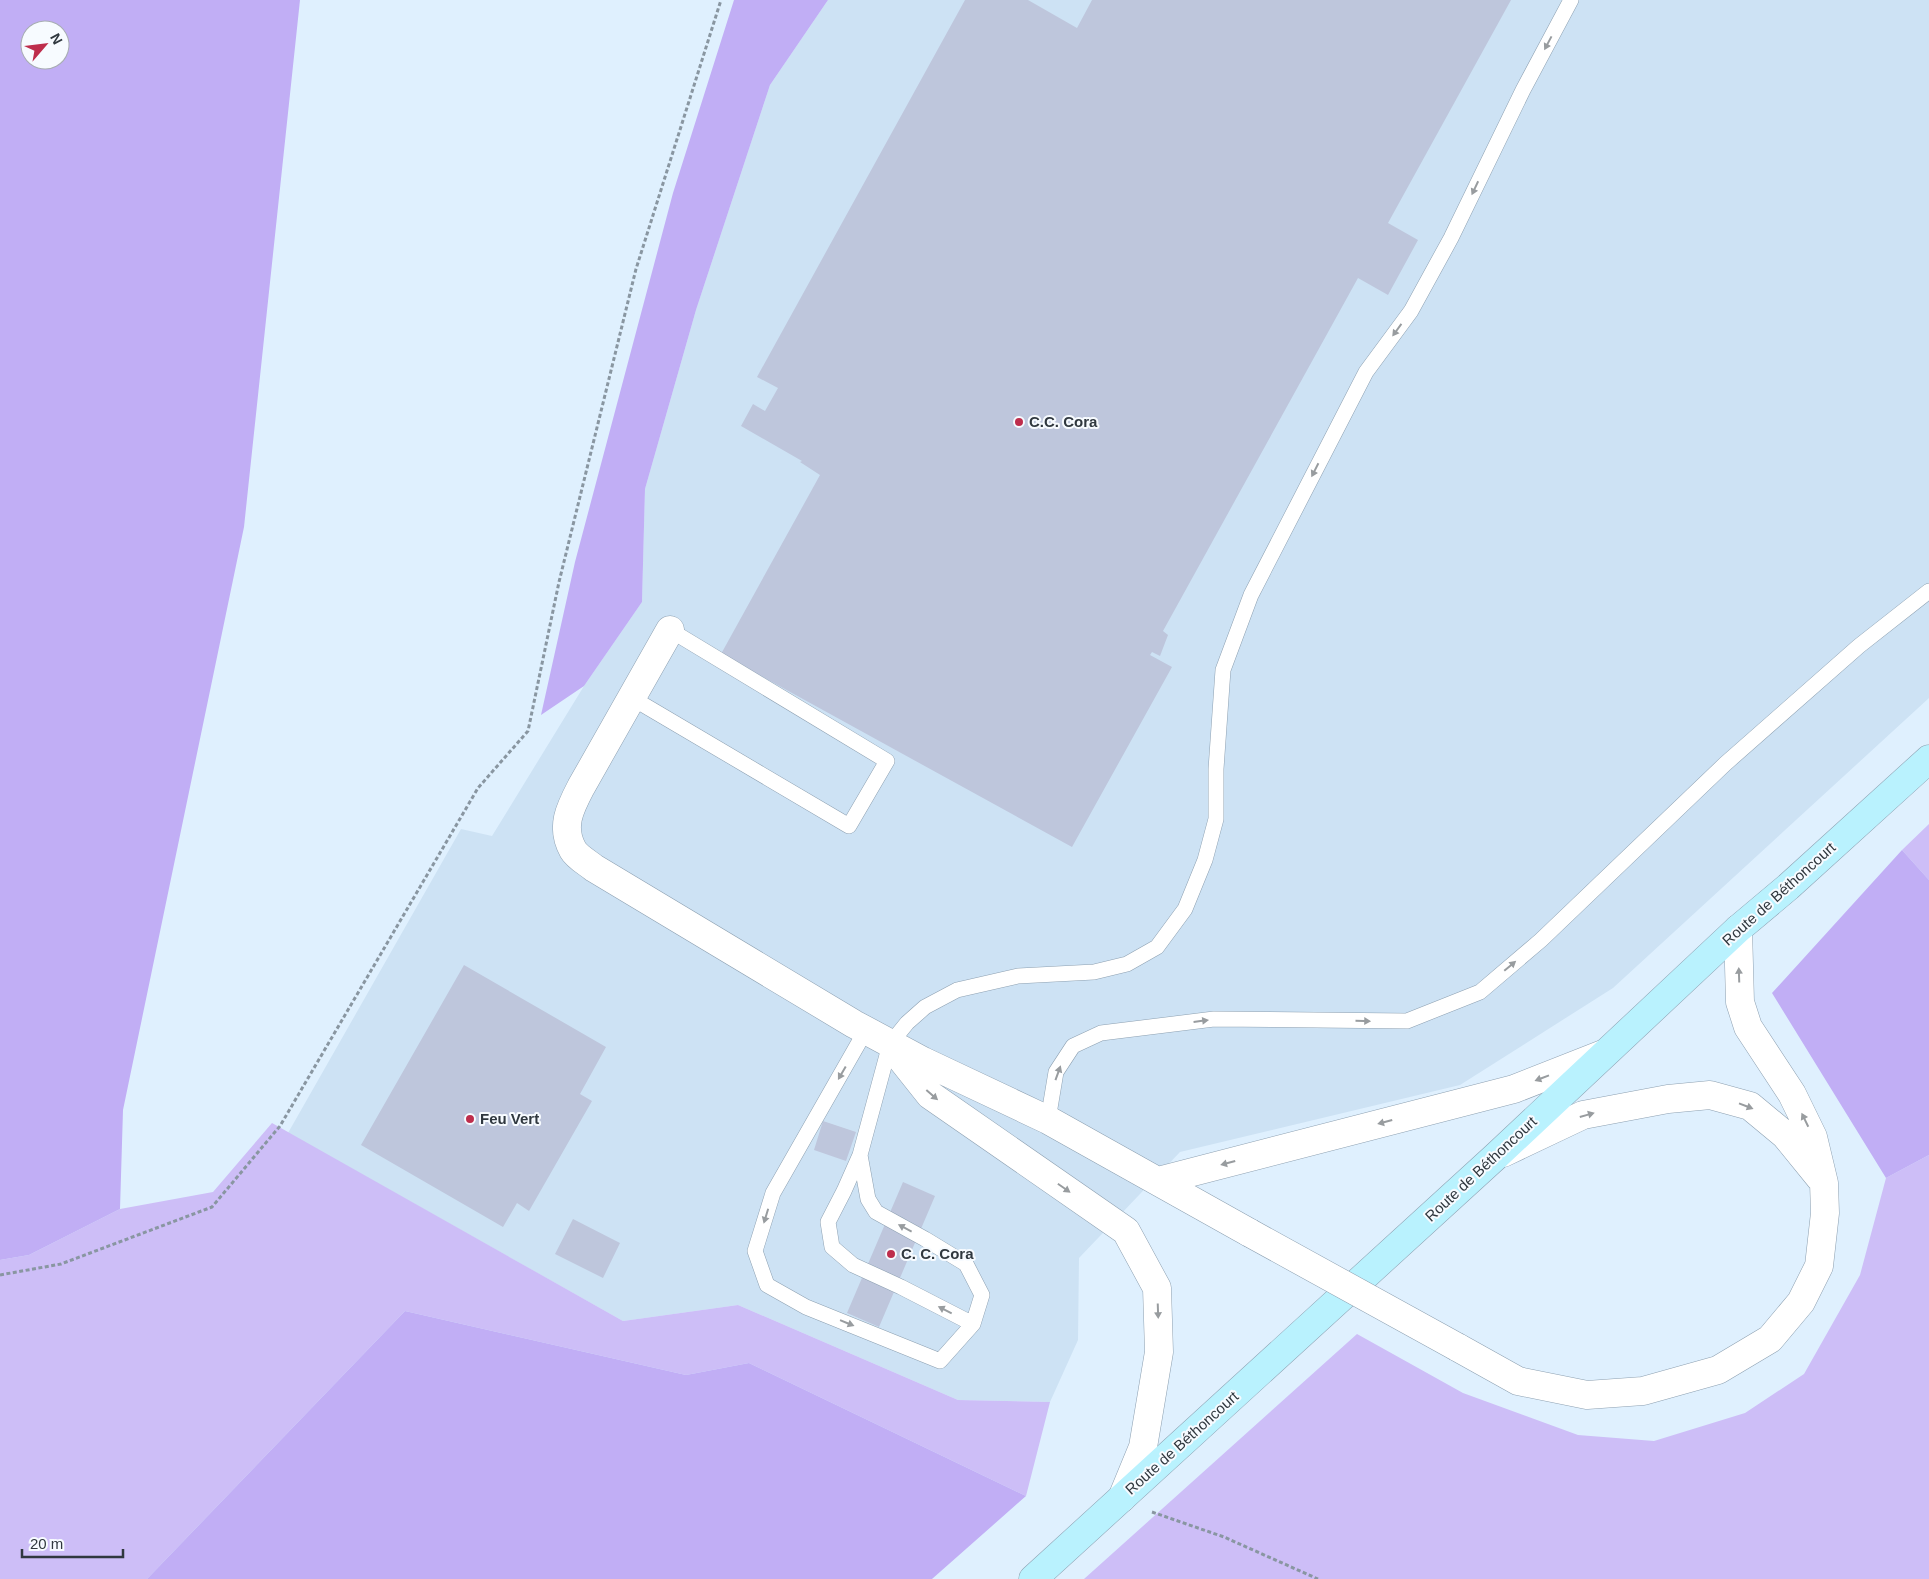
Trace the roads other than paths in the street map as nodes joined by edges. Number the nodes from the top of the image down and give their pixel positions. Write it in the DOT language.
graph roads {
  1 [pos="1571,0"];
  2 [pos="1929,591"];
  3 [pos="670,630"];
  4 [pos="632,698"];
  5 [pos="1929,759"];
  6 [pos="1738,930"];
  7 [pos="866,1030"];
  8 [pos="890,1044"];
  9 [pos="1603,1054"];
  10 [pos="1048,1120"];
  11 [pos="860,1155"];
  12 [pos="1495,1157"];
  13 [pos="1158,1181"];
  14 [pos="1824,1183"];
  15 [pos="972,1324"];
  16 [pos="1133,1504"];
  17 [pos="1033,1579"];
  1 -- 8 [label="lane, one-way"];
  10 -- 2 [label="lane, one-way"];
  3 -- 4 [label="street"];
  3 -- 4 [label="lane"];
  4 -- 7 [label="street"];
  5 -- 6 [label="street, Route de Béthoncourt"];
  6 -- 9 [label="street, Route de Béthoncourt"];
  14 -- 6 [label="street, one-way"];
  7 -- 8 [label="street"];
  7 -- 15 [label="lane, one-way"];
  8 -- 10 [label="street"];
  8 -- 11 [label="lane"];
  8 -- 16 [label="street, one-way"];
  9 -- 12 [label="street, Route de Béthoncourt"];
  9 -- 13 [label="street, one-way"];
  10 -- 13 [label="street"];
  15 -- 11 [label="lane, one-way"];
  15 -- 11 [label="lane, one-way"];
  12 -- 14 [label="street, one-way"];
  12 -- 16 [label="street, Route de Béthoncourt"];
  13 -- 14 [label="street, bridge"];
  16 -- 17 [label="street, Route de Béthoncourt"];
}
